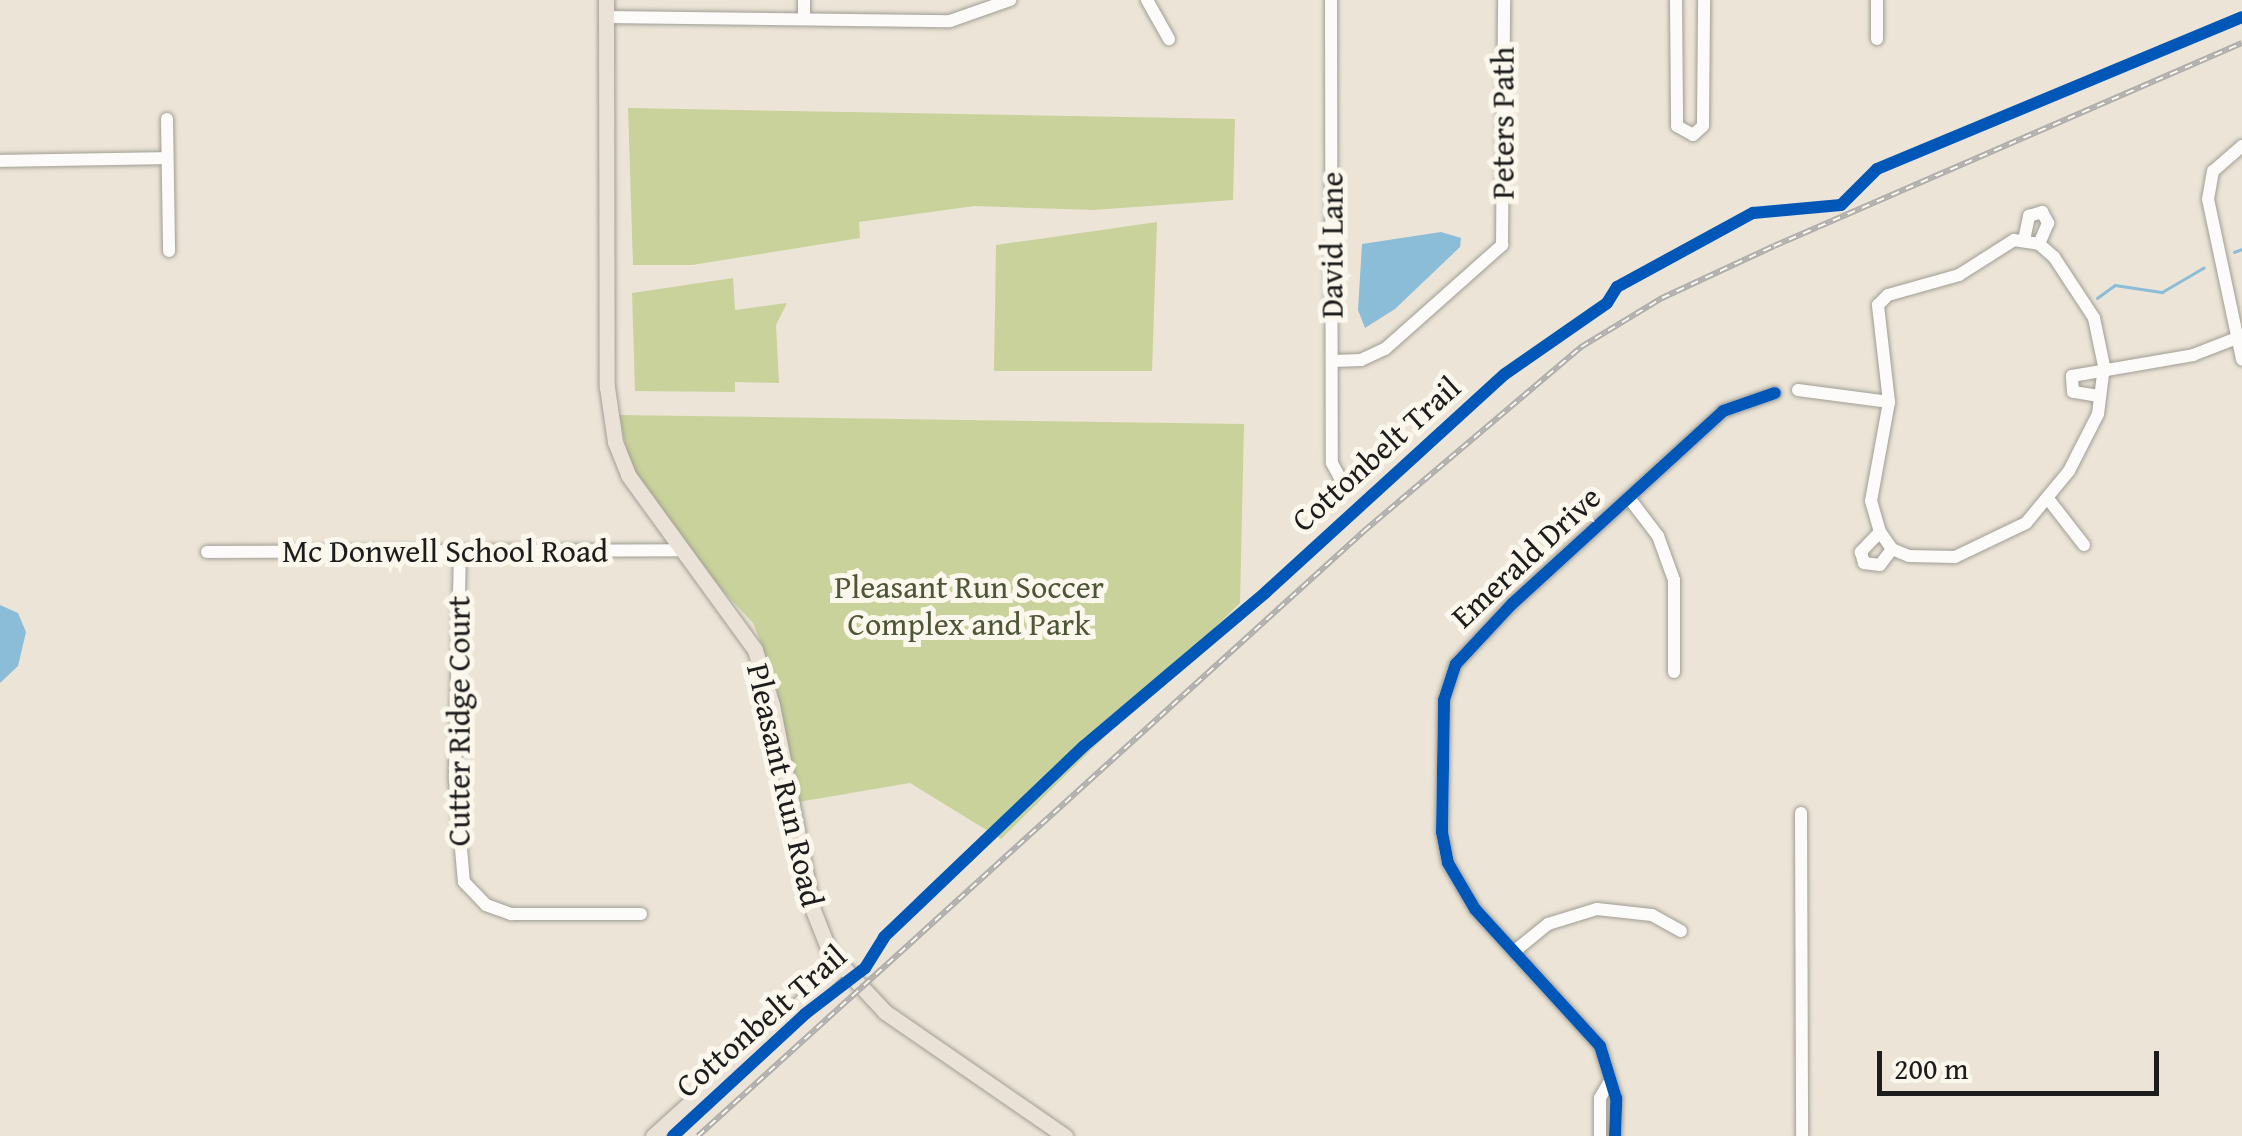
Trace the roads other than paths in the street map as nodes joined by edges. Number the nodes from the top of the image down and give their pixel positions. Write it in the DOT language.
graph roads {
  1 [pos="606,0"];
  2 [pos="804,0"];
  3 [pos="1010,0"];
  4 [pos="1147,0"];
  5 [pos="1330,0"];
  6 [pos="1504,0"];
  7 [pos="1676,0"];
  8 [pos="1704,0"];
  9 [pos="1877,0"];
  10 [pos="985,5"];
  11 [pos="606,17"];
  12 [pos="804,20"];
  13 [pos="1169,40"];
  14 [pos="1877,40"];
  15 [pos="167,119"];
  16 [pos="2242,146"];
  17 [pos="167,158"];
  18 [pos="0,162"];
  19 [pos="2024,240"];
  20 [pos="2039,244"];
  21 [pos="168,251"];
  22 [pos="2238,337"];
  23 [pos="2242,358"];
  24 [pos="1333,362"];
  25 [pos="2104,366"];
  26 [pos="1798,390"];
  27 [pos="1776,393"];
  28 [pos="2099,396"];
  29 [pos="1890,402"];
  30 [pos="1344,486"];
  31 [pos="1629,498"];
  32 [pos="2049,500"];
  33 [pos="1880,532"];
  34 [pos="2084,545"];
  35 [pos="1892,549"];
  36 [pos="682,550"];
  37 [pos="460,551"];
  38 [pos="207,552"];
  39 [pos="1674,672"];
  40 [pos="1801,813"];
  41 [pos="641,914"];
  42 [pos="1682,931"];
  43 [pos="1516,950"];
  44 [pos="840,967"];
  45 [pos="1608,1084"];
  46 [pos="653,1136"];
  47 [pos="1065,1136"];
  48 [pos="1600,1136"];
  49 [pos="1616,1136"];
  50 [pos="1802,1136"];
  1 -- 11 [label="main road, Pleasant Run Road"];
  2 -- 12 [label="street"];
  3 -- 10 [label="street"];
  4 -- 13 [label="street"];
  5 -- 24 [label="street, David Lane"];
  6 -- 24 [label="street, Peters Path"];
  7 -- 8 [label="street"];
  9 -- 14 [label="street"];
  10 -- 12 [label="street"];
  11 -- 12 [label="street"];
  11 -- 36 [label="main road, Pleasant Run Road"];
  15 -- 17 [label="street"];
  16 -- 22 [label="street"];
  17 -- 18 [label="street"];
  17 -- 21 [label="street"];
  19 -- 20 [label="street"];
  19 -- 20 [label="street"];
  19 -- 29 [label="street"];
  20 -- 25 [label="street"];
  22 -- 23 [label="street"];
  22 -- 25 [label="street"];
  24 -- 30 [label="street, David Lane"];
  25 -- 28 [label="street"];
  25 -- 28 [label="street"];
  26 -- 29 [label="street"];
  27 -- 31 [label="street, Emerald Drive"];
  28 -- 32 [label="street"];
  29 -- 33 [label="street"];
  31 -- 39 [label="street"];
  31 -- 43 [label="street, Emerald Drive"];
  32 -- 34 [label="street"];
  32 -- 35 [label="street"];
  33 -- 35 [label="street"];
  33 -- 35 [label="street"];
  36 -- 37 [label="street, Mc Donwell School Road"];
  36 -- 44 [label="main road, Pleasant Run Road"];
  37 -- 38 [label="street, Mc Donwell School Road"];
  37 -- 41 [label="street, Cutter Ridge Court"];
  40 -- 50 [label="street"];
  42 -- 43 [label="street"];
  43 -- 45 [label="street, Emerald Drive"];
  44 -- 46 [label="main road"];
  44 -- 47 [label="main road, Pleasant Run Road"];
  45 -- 48 [label="street, Emerald Drive"];
  45 -- 49 [label="street, Emerald Drive"];
}
